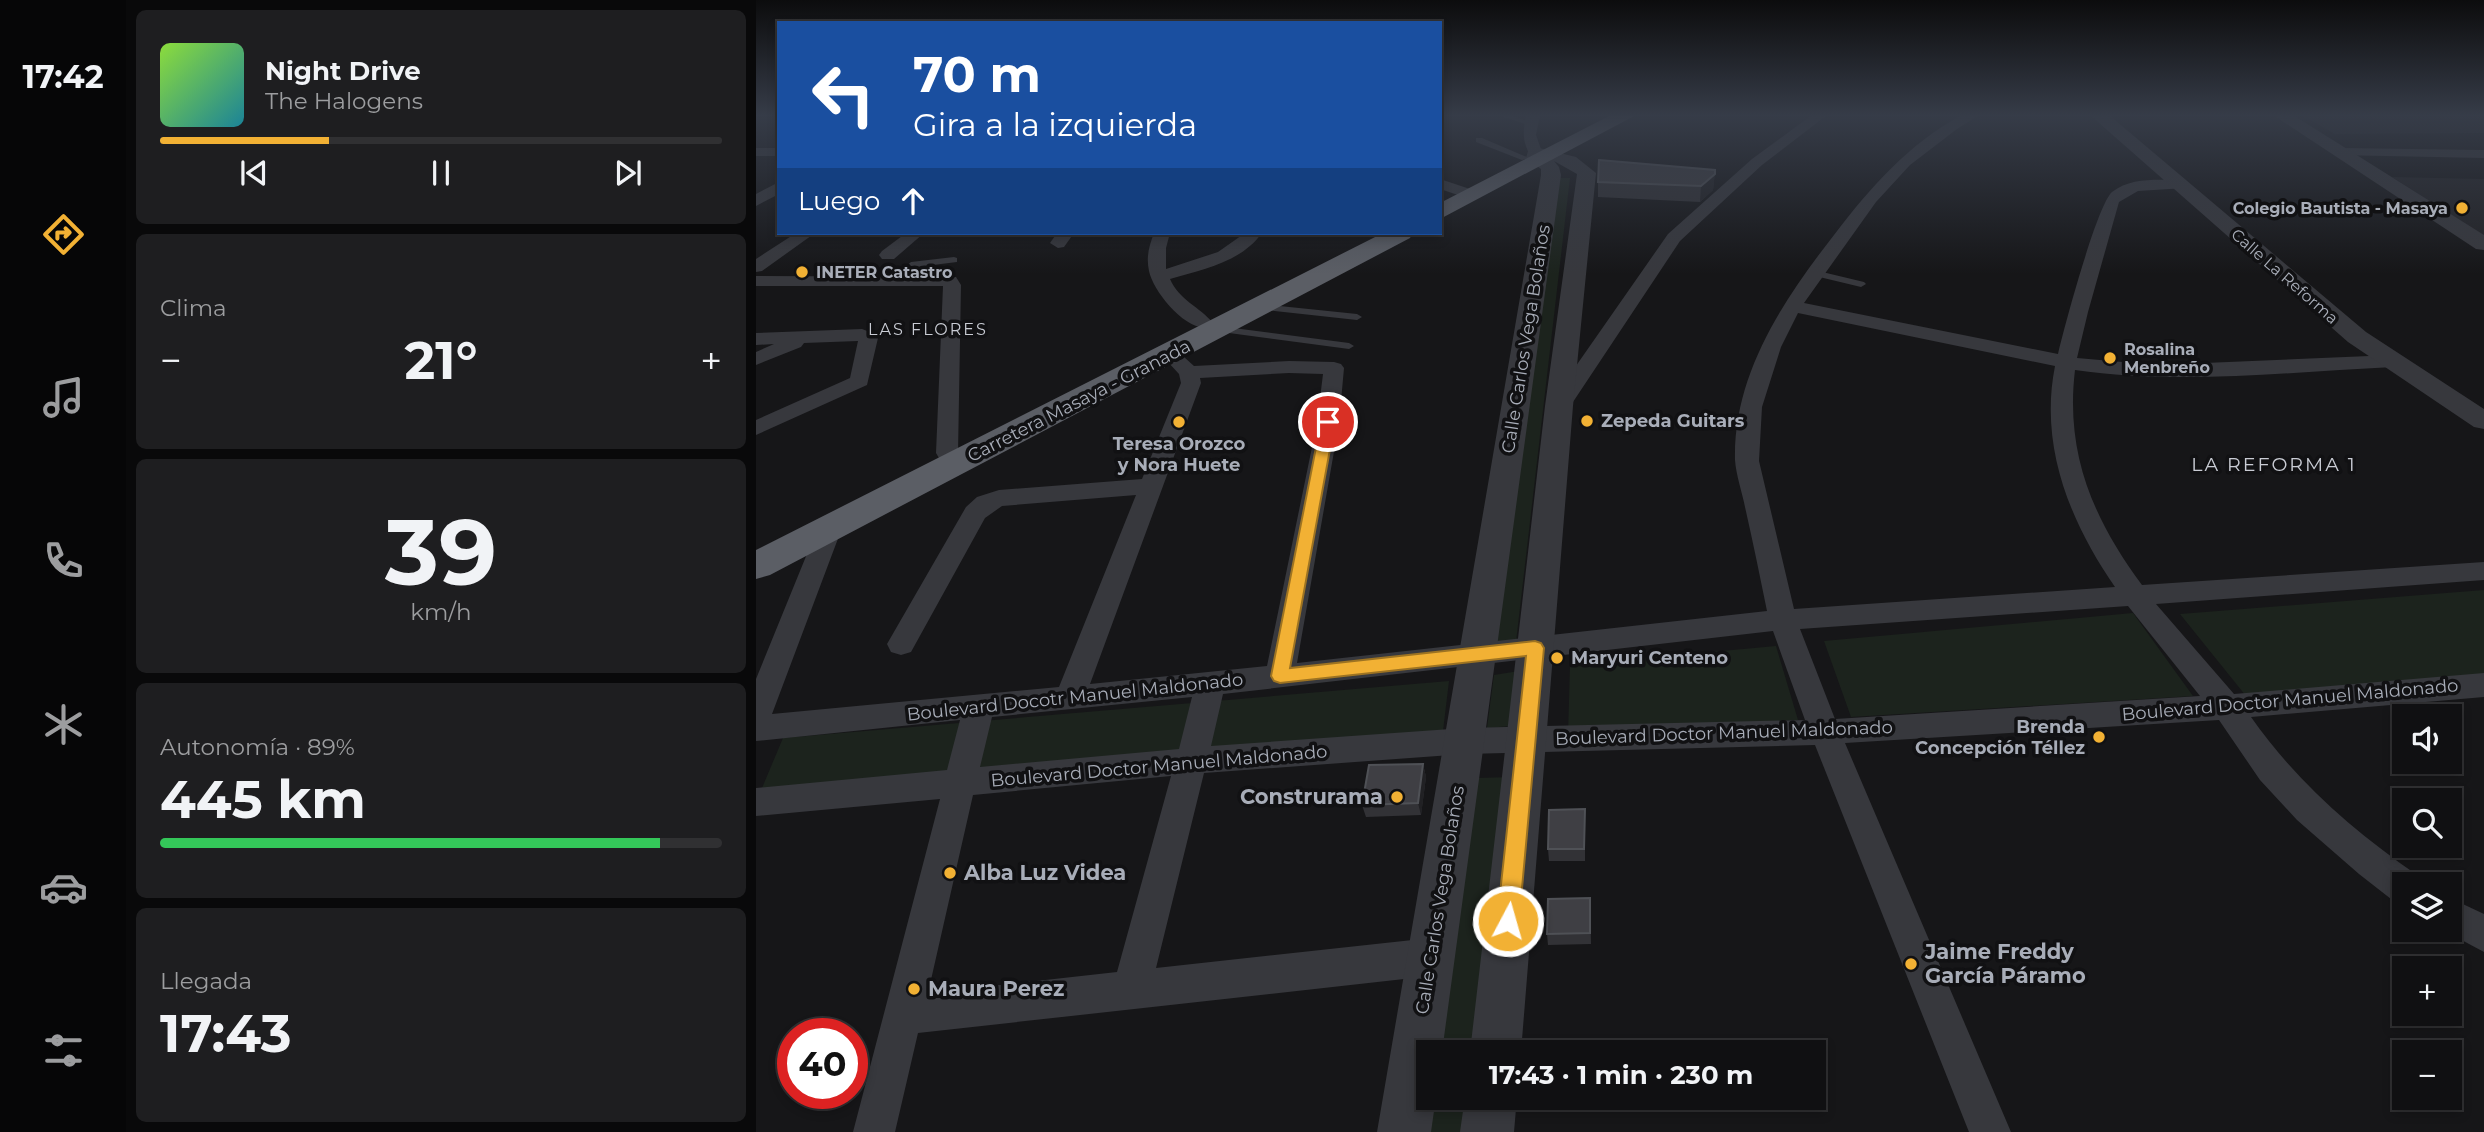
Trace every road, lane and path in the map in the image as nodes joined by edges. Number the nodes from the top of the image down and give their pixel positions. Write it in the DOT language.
graph roads {
  1 [pos="1513,168"];
  2 [pos="1550,168"];
  3 [pos="1581,168"];
  4 [pos="1586,168"];
  5 [pos="1751,168"];
  6 [pos="1899,168"];
  7 [pos="2160,168"];
  8 [pos="2366,168"];
  9 [pos="1587,173"];
  10 [pos="2180,185"];
  11 [pos="777,188"];
  12 [pos="1454,193"];
  13 [pos="756,201"];
  14 [pos="1442,209"];
  15 [pos="804,235"];
  16 [pos="913,235"];
  17 [pos="1161,235"];
  18 [pos="1252,235"];
  19 [pos="1375,235"];
  20 [pos="1397,235"];
  21 [pos="2484,244"];
  22 [pos="888,255"];
  23 [pos="954,260"];
  24 [pos="756,267"];
  25 [pos="1814,273"];
  26 [pos="1159,277"];
  27 [pos="894,280"];
  28 [pos="756,281"];
  29 [pos="1861,284"];
  30 [pos="1792,306"];
  31 [pos="1260,307"];
  32 [pos="1357,317"];
  33 [pos="1211,326"];
  34 [pos="812,336"];
  35 [pos="756,338"];
  36 [pos="1349,346"];
  37 [pos="756,359"];
  38 [pos="2393,361"];
  39 [pos="2066,362"];
  40 [pos="1177,364"];
  41 [pos="1559,406"];
  42 [pos="2484,421"];
  43 [pos="756,428"];
  44 [pos="947,453"];
  45 [pos="1152,486"];
  46 [pos="829,528"];
  47 [pos="756,551"];
  48 [pos="756,566"];
  49 [pos="2484,571"];
  50 [pos="2134,596"];
  51 [pos="1783,620"];
  52 [pos="901,645"];
  53 [pos="1535,648"];
  54 [pos="1476,653"];
  55 [pos="1280,676"];
  56 [pos="1211,684"];
  57 [pos="2484,685"];
  58 [pos="1070,698"];
  59 [pos="979,706"];
  60 [pos="2227,707"];
  61 [pos="756,717"];
  62 [pos="756,728"];
  63 [pos="1825,732"];
  64 [pos="1525,739"];
  65 [pos="1465,741"];
  66 [pos="1189,761"];
  67 [pos="959,783"];
  68 [pos="756,802"];
  69 [pos="2392,878"];
  70 [pos="2462,922"];
  71 [pos="2484,934"];
  72 [pos="1431,957"];
  73 [pos="1132,989"];
  74 [pos="902,1015"];
  75 [pos="1496,1040"];
  76 [pos="1490,1110"];
  77 [pos="874,1132"];
  78 [pos="1404,1132"];
  79 [pos="1487,1132"];
  80 [pos="1990,1132"];
  1 -- 12 [label="highway"];
  2 -- 54 [label="street, Calle Carlos Vega Bolaños"];
  3 -- 9 [label="street"];
  4 -- 9 [label="highway"];
  5 -- 41 [label="street"];
  6 -- 25 [label="street"];
  7 -- 10 [label="street, Calle La Reforma"];
  8 -- 21 [label="street"];
  9 -- 41 [label="street, Calle Carlos Vega Bolaños"];
  10 -- 38 [label="street, Calle La Reforma"];
  10 -- 39 [label="street"];
  11 -- 13 [label="street"];
  12 -- 14 [label="highway"];
  15 -- 24 [label="street"];
  16 -- 22 [label="street"];
  17 -- 26 [label="street"];
  18 -- 26 [label="street"];
  19 -- 33 [label="highway, Carretera Masaya - Granada"];
  20 -- 31 [label="highway, Carretera Masaya - Granada"];
  23 -- 27 [label="lane"];
  25 -- 29 [label="lane"];
  25 -- 30 [label="street"];
  26 -- 33 [label="street"];
  27 -- 28 [label="street"];
  27 -- 44 [label="street"];
  30 -- 39 [label="street"];
  30 -- 51 [label="street"];
  31 -- 32 [label="lane"];
  31 -- 33 [label="highway, Carretera Masaya - Granada"];
  33 -- 36 [label="lane"];
  33 -- 40 [label="highway, Carretera Masaya - Granada"];
  33 -- 44 [label="highway, Carretera Masaya - Granada"];
  34 -- 35 [label="street"];
  34 -- 37 [label="street"];
  34 -- 43 [label="street"];
  38 -- 39 [label="street"];
  38 -- 42 [label="street, Calle La Reforma"];
  39 -- 50 [label="street"];
  40 -- 45 [label="street"];
  40 -- 46 [label="highway, Carretera Masaya - Granada"];
  40 -- 55 [label="street"];
  41 -- 53 [label="street, Calle Carlos Vega Bolaños"];
  44 -- 47 [label="highway, Carretera Masaya - Granada"];
  45 -- 52 [label="street"];
  45 -- 58 [label="street"];
  46 -- 48 [label="highway, Carretera Masaya - Granada"];
  46 -- 61 [label="street"];
  49 -- 50 [label="street"];
  50 -- 51 [label="street"];
  50 -- 60 [label="street"];
  51 -- 53 [label="street"];
  51 -- 63 [label="street"];
  53 -- 54 [label="street"];
  53 -- 64 [label="street, Calle Carlos Vega Bolaños"];
  54 -- 55 [label="street, Boulevard Docotr Manuel Maldonado"];
  54 -- 65 [label="street, Calle Carlos Vega Bolaños"];
  55 -- 56 [label="street, Boulevard Docotr Manuel Maldonado"];
  56 -- 58 [label="street, Boulevard Docotr Manuel Maldonado"];
  56 -- 66 [label="street"];
  57 -- 60 [label="street, Boulevard Doctor Manuel Maldonado"];
  58 -- 59 [label="street, Boulevard Docotr Manuel Maldonado"];
  59 -- 62 [label="street, Boulevard Docotr Manuel Maldonado"];
  59 -- 67 [label="street"];
  60 -- 63 [label="street, Boulevard Doctor Manuel Maldonado"];
  60 -- 69 [label="street"];
  63 -- 64 [label="street, Boulevard Doctor Manuel Maldonado"];
  63 -- 80 [label="street"];
  64 -- 65 [label="street, Boulevard Doctor Manuel Maldonado"];
  64 -- 75 [label="street, Calle Carlos Vega Bolaños"];
  65 -- 66 [label="street, Boulevard Doctor Manuel Maldonado"];
  65 -- 72 [label="street, Calle Carlos Vega Bolaños"];
  66 -- 67 [label="street, Boulevard Doctor Manuel Maldonado"];
  66 -- 73 [label="street"];
  67 -- 68 [label="street, Boulevard Doctor Manuel Maldonado"];
  67 -- 74 [label="street"];
  70 -- 71 [label="street"];
  72 -- 73 [label="street"];
  72 -- 78 [label="street, Calle Carlos Vega Bolaños"];
  73 -- 74 [label="street"];
  74 -- 77 [label="street"];
  76 -- 79 [label="street"];
}
